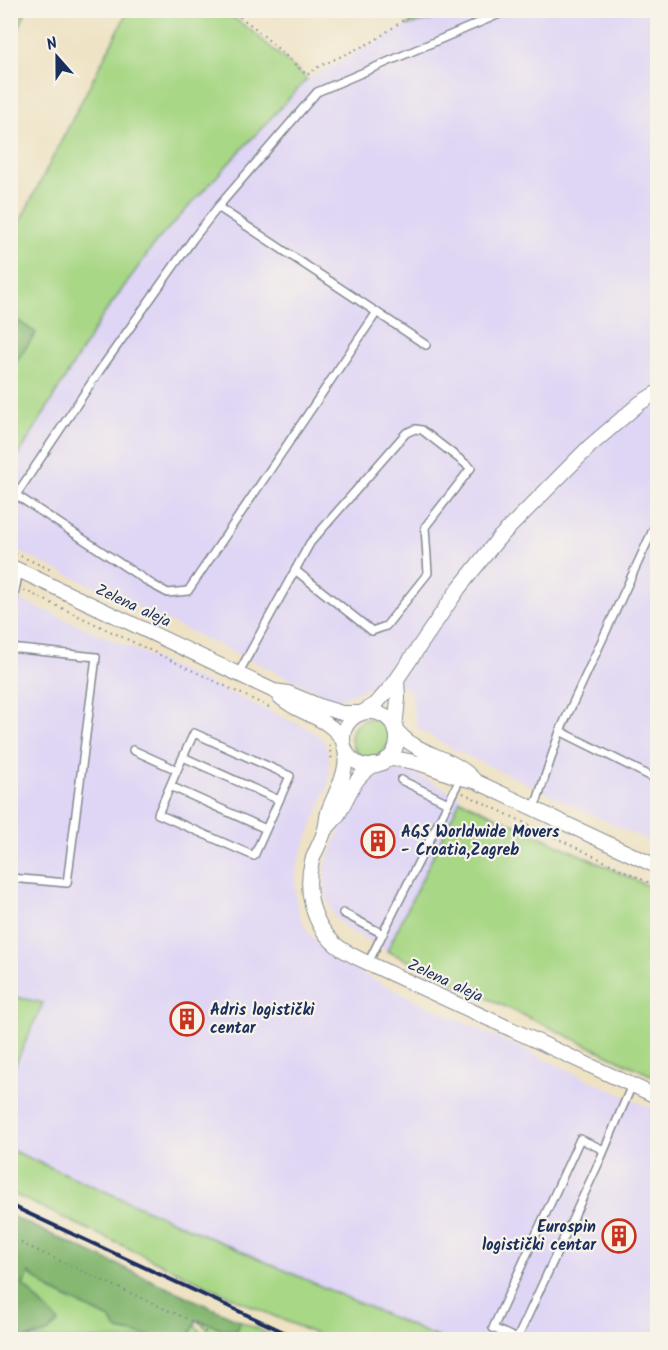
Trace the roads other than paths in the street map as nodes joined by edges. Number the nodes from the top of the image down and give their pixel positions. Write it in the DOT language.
graph roads {
  1 [pos="509,10"];
  2 [pos="218,207"];
  3 [pos="377,312"];
  4 [pos="426,345"];
  5 [pos="657,392"];
  6 [pos="16,495"];
  7 [pos="10,504"];
  8 [pos="657,519"];
  9 [pos="15,568"];
  10 [pos="295,570"];
  11 [pos="10,616"];
  12 [pos="10,648"];
  13 [pos="238,674"];
  14 [pos="397,680"];
  15 [pos="274,691"];
  16 [pos="361,713"];
  17 [pos="395,728"];
  18 [pos="560,731"];
  19 [pos="344,745"];
  20 [pos="133,750"];
  21 [pos="183,757"];
  22 [pos="387,759"];
  23 [pos="374,765"];
  24 [pos="177,770"];
  25 [pos="460,779"];
  26 [pos="400,780"];
  27 [pos="657,780"];
  28 [pos="475,781"];
  29 [pos="170,786"];
  30 [pos="279,800"];
  31 [pos="448,803"];
  32 [pos="533,808"];
  33 [pos="266,829"];
  34 [pos="326,829"];
  35 [pos="657,867"];
  36 [pos="10,878"];
  37 [pos="343,913"];
  38 [pos="383,934"];
  39 [pos="368,963"];
  40 [pos="632,1085"];
  41 [pos="657,1096"];
  42 [pos="604,1150"];
  43 [pos="517,1339"];
  1 -- 2 [label="lane"];
  2 -- 3 [label="lane"];
  2 -- 6 [label="lane"];
  3 -- 4 [label="lane"];
  3 -- 6 [label="lane"];
  5 -- 14 [label="street"];
  6 -- 7 [label="lane"];
  8 -- 18 [label="lane"];
  9 -- 11 [label="lane"];
  9 -- 13 [label="street, Zelena aleja"];
  10 -- 10 [label="lane"];
  10 -- 13 [label="lane"];
  12 -- 36 [label="lane"];
  13 -- 15 [label="street, Zelena aleja"];
  14 -- 16 [label="street"];
  14 -- 17 [label="street"];
  15 -- 16 [label="street, Zelena aleja"];
  15 -- 19 [label="street, Zelena aleja"];
  16 -- 17 [label="street, Zelena aleja"];
  16 -- 19 [label="street, Zelena aleja"];
  17 -- 22 [label="street"];
  17 -- 28 [label="street, Zelena aleja"];
  18 -- 27 [label="lane"];
  18 -- 32 [label="lane"];
  19 -- 23 [label="street, Zelena aleja"];
  19 -- 34 [label="street, Zelena aleja"];
  20 -- 24 [label="lane"];
  21 -- 24 [label="lane"];
  21 -- 30 [label="lane"];
  21 -- 30 [label="lane"];
  22 -- 23 [label="street, Zelena aleja"];
  22 -- 25 [label="street, Zelena aleja"];
  23 -- 34 [label="street, Zelena aleja"];
  24 -- 29 [label="lane"];
  25 -- 28 [label="street, Zelena aleja"];
  25 -- 31 [label="lane"];
  26 -- 31 [label="lane"];
  28 -- 32 [label="street, Zelena aleja"];
  29 -- 33 [label="lane"];
  29 -- 33 [label="lane"];
  30 -- 33 [label="lane"];
  31 -- 38 [label="lane"];
  32 -- 35 [label="street, Zelena aleja"];
  34 -- 39 [label="street, Zelena aleja"];
  37 -- 38 [label="lane"];
  38 -- 39 [label="lane"];
  39 -- 40 [label="street, Zelena aleja"];
  40 -- 41 [label="street, Zelena aleja"];
  40 -- 42 [label="lane"];
  42 -- 43 [label="lane"];
  42 -- 43 [label="lane"];
}
